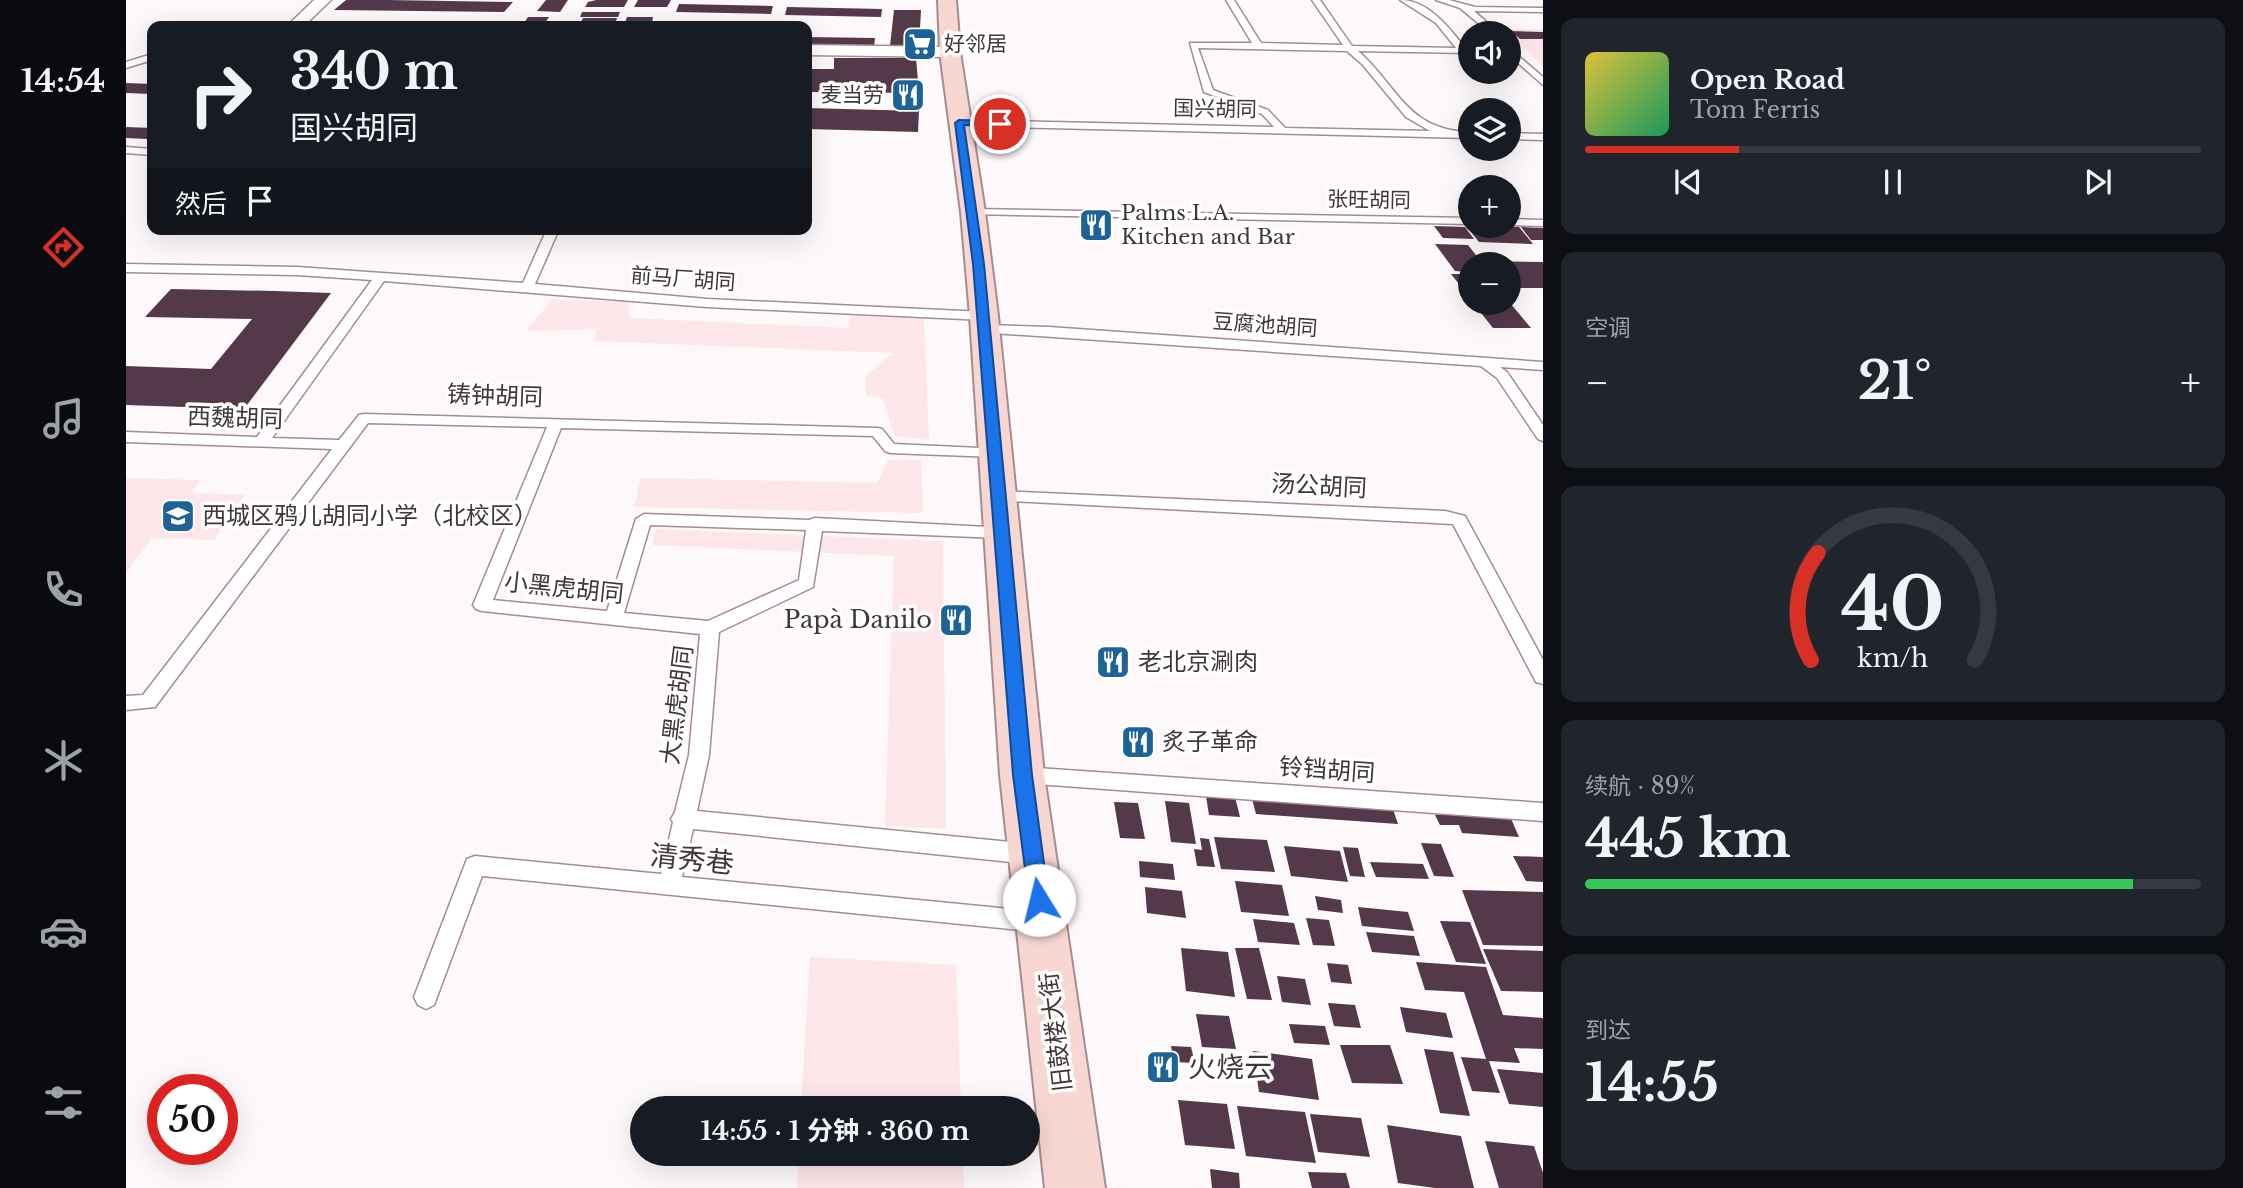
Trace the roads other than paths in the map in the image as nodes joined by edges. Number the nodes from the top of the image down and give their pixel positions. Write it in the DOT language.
graph roads {
  1 [pos="323,0"];
  2 [pos="947,0"];
  3 [pos="1230,0"];
  4 [pos="1316,0"];
  5 [pos="1404,0"];
  6 [pos="1440,0"];
  7 [pos="1459,3"];
  8 [pos="1543,10"];
  9 [pos="300,21"];
  10 [pos="1481,21"];
  11 [pos="1258,47"];
  12 [pos="1350,49"];
  13 [pos="812,50"];
  14 [pos="950,52"];
  15 [pos="126,56"];
  16 [pos="147,57"];
  17 [pos="147,59"];
  18 [pos="1521,61"];
  19 [pos="126,65"];
  20 [pos="1543,82"];
  21 [pos="959,123"];
  22 [pos="1282,130"];
  23 [pos="1444,134"];
  24 [pos="1458,135"];
  25 [pos="1521,136"];
  26 [pos="1543,136"];
  27 [pos="126,150"];
  28 [pos="147,152"];
  29 [pos="973,212"];
  30 [pos="1458,221"];
  31 [pos="1521,222"];
  32 [pos="1543,223"];
  33 [pos="550,235"];
  34 [pos="126,268"];
  35 [pos="380,277"];
  36 [pos="527,288"];
  37 [pos="984,323"];
  38 [pos="1484,362"];
  39 [pos="1543,366"];
  40 [pos="556,423"];
  41 [pos="1543,436"];
  42 [pos="126,437"];
  43 [pos="261,442"];
  44 [pos="343,445"];
  45 [pos="996,452"];
  46 [pos="1000,514"];
  47 [pos="815,523"];
  48 [pos="614,618"];
  49 [pos="710,628"];
  50 [pos="1543,677"];
  51 [pos="126,703"];
  52 [pos="1023,775"];
  53 [pos="1543,812"];
  54 [pos="682,819"];
  55 [pos="1032,854"];
  56 [pos="669,887"];
  57 [pos="1043,923"];
  58 [pos="426,997"];
  59 [pos="1075,1188"];
  1 -- 9 [label="street"];
  2 -- 14 [label="main road, 旧鼓楼大街"];
  3 -- 11 [label="lane"];
  4 -- 12 [label="lane"];
  5 -- 12 [label="lane"];
  6 -- 7 [label="lane"];
  7 -- 8 [label="lane"];
  7 -- 10 [label="lane"];
  11 -- 12 [label="lane"];
  11 -- 22 [label="lane"];
  12 -- 23 [label="lane"];
  13 -- 14 [label="street"];
  14 -- 21 [label="main road, 旧鼓楼大街"];
  15 -- 16 [label="lane"];
  17 -- 19 [label="lane"];
  18 -- 20 [label="lane"];
  21 -- 22 [label="lane, 国兴胡同"];
  21 -- 29 [label="main road, 旧鼓楼大街"];
  22 -- 23 [label="lane, 国兴胡同"];
  23 -- 24 [label="lane, 国兴胡同"];
  25 -- 26 [label="lane"];
  27 -- 28 [label="lane"];
  29 -- 30 [label="lane, 张旺胡同"];
  29 -- 37 [label="main road, 旧鼓楼大街"];
  31 -- 32 [label="lane"];
  33 -- 36 [label="lane"];
  34 -- 35 [label="lane, 前马厂胡同"];
  35 -- 36 [label="lane, 前马厂胡同"];
  35 -- 43 [label="lane"];
  36 -- 37 [label="lane, 前马厂胡同"];
  37 -- 38 [label="lane, 豆腐池胡同"];
  37 -- 45 [label="main road, 旧鼓楼大街"];
  38 -- 39 [label="lane, 豆腐池胡同"];
  38 -- 41 [label="lane"];
  40 -- 44 [label="lane, 铸钟胡同"];
  40 -- 45 [label="lane, 铸钟胡同"];
  40 -- 48 [label="lane, 小黑虎胡同"];
  42 -- 43 [label="lane, 西魏胡同"];
  43 -- 44 [label="lane, 西魏胡同"];
  44 -- 51 [label="lane, 铸钟胡同"];
  45 -- 46 [label="main road, 旧鼓楼大街"];
  46 -- 47 [label="lane"];
  46 -- 50 [label="lane, 汤公胡同"];
  46 -- 52 [label="main road, 旧鼓楼大街"];
  47 -- 48 [label="lane"];
  47 -- 49 [label="lane, 大黑虎胡同"];
  48 -- 49 [label="lane, 小黑虎胡同"];
  49 -- 54 [label="lane, 大黑虎胡同"];
  52 -- 53 [label="lane, 铃铛胡同"];
  52 -- 55 [label="main road, 旧鼓楼大街"];
  54 -- 55 [label="lane"];
  54 -- 56 [label="lane, 大黑虎胡同"];
  55 -- 57 [label="main road, 旧鼓楼大街"];
  56 -- 57 [label="lane, 清秀巷"];
  56 -- 58 [label="lane, 清秀巷"];
  57 -- 59 [label="main road, 旧鼓楼大街"];
}
